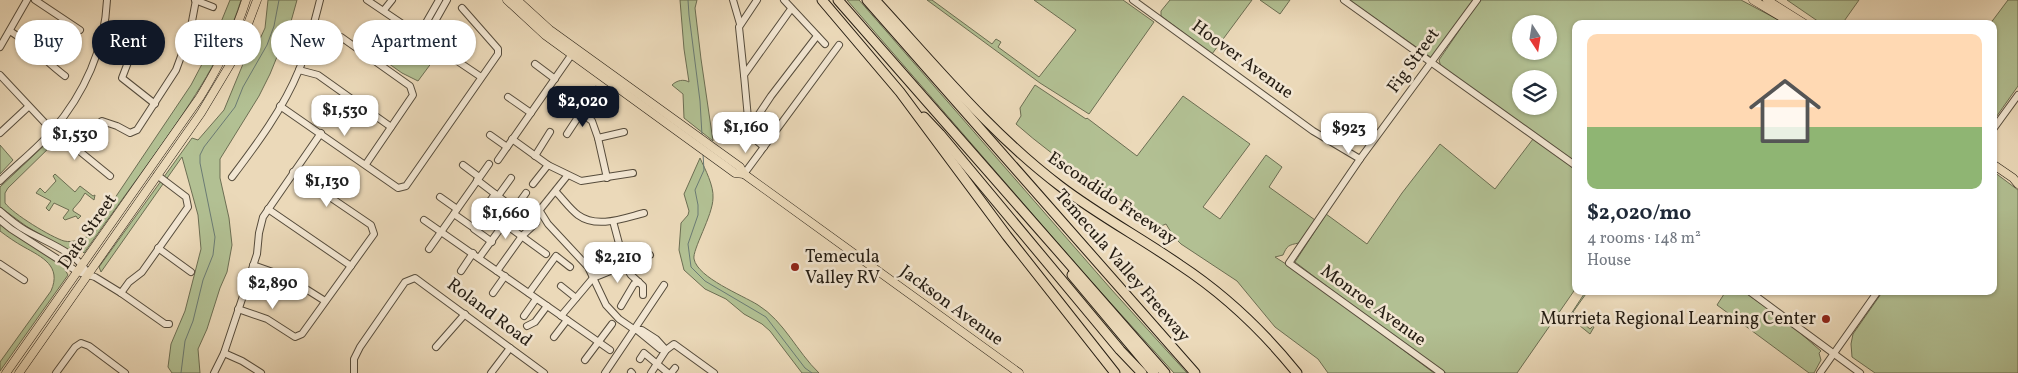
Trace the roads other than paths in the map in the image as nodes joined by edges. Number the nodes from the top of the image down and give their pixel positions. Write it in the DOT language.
graph roads {
  1 [pos="27,0"];
  2 [pos="35,0"];
  3 [pos="107,0"];
  4 [pos="195,0"];
  5 [pos="246,0"];
  6 [pos="257,0"];
  7 [pos="320,0"];
  8 [pos="367,0"];
  9 [pos="392,0"];
  10 [pos="439,0"];
  11 [pos="448,0"];
  12 [pos="507,0"];
  13 [pos="517,0"];
  14 [pos="733,0"];
  15 [pos="758,0"];
  16 [pos="784,0"];
  17 [pos="822,0"];
  18 [pos="838,0"];
  19 [pos="866,0"];
  20 [pos="875,0"];
  21 [pos="1133,0"];
  22 [pos="1344,0"];
  23 [pos="1477,0"];
  24 [pos="1753,0"];
  25 [pos="1767,0"];
  26 [pos="213,7"];
  27 [pos="462,8"];
  28 [pos="792,9"];
  29 [pos="384,10"];
  30 [pos="65,20"];
  31 [pos="314,20"];
  32 [pos="398,20"];
  33 [pos="428,20"];
  34 [pos="436,20"];
  35 [pos="1786,20"];
  36 [pos="1799,20"];
  37 [pos="740,24"];
  38 [pos="10,31"];
  39 [pos="548,32"];
  40 [pos="817,36"];
  41 [pos="343,38"];
  42 [pos="825,44"];
  43 [pos="839,45"];
  44 [pos="0,47"];
  45 [pos="572,54"];
  46 [pos="1431,63"];
  47 [pos="535,64"];
  48 [pos="127,65"];
  49 [pos="301,65"];
  50 [pos="463,65"];
  51 [pos="299,70"];
  52 [pos="604,73"];
  53 [pos="0,75"];
  54 [pos="744,75"];
  55 [pos="65,76"];
  56 [pos="481,77"];
  57 [pos="555,79"];
  58 [pos="548,89"];
  59 [pos="596,90"];
  60 [pos="900,92"];
  61 [pos="2018,95"];
  62 [pos="508,97"];
  63 [pos="155,104"];
  64 [pos="280,106"];
  65 [pos="28,107"];
  66 [pos="580,112"];
  67 [pos="531,113"];
  68 [pos="1997,124"];
  69 [pos="391,127"];
  70 [pos="749,129"];
  71 [pos="53,130"];
  72 [pos="550,132"];
  73 [pos="624,132"];
  74 [pos="320,133"];
  75 [pos="0,134"];
  76 [pos="490,134"];
  77 [pos="566,134"];
  78 [pos="598,138"];
  79 [pos="512,139"];
  80 [pos="507,147"];
  81 [pos="764,147"];
  82 [pos="78,150"];
  83 [pos="535,156"];
  84 [pos="1360,158"];
  85 [pos="498,160"];
  86 [pos="1572,163"];
  87 [pos="366,164"];
  88 [pos="489,164"];
  89 [pos="463,165"];
  90 [pos="548,165"];
  91 [pos="1997,167"];
  92 [pos="293,172"];
  93 [pos="633,173"];
  94 [pos="744,174"];
  95 [pos="157,175"];
  96 [pos="110,176"];
  97 [pos="567,176"];
  98 [pos="232,177"];
  99 [pos="511,178"];
  100 [pos="607,178"];
  101 [pos="478,179"];
  102 [pos="2016,180"];
  103 [pos="0,181"];
  104 [pos="533,184"];
  105 [pos="526,193"];
  106 [pos="558,193"];
  107 [pos="497,195"];
  108 [pos="440,197"];
  109 [pos="516,207"];
  110 [pos="268,209"];
  111 [pos="484,209"];
  112 [pos="538,209"];
  113 [pos="0,211"];
  114 [pos="456,211"];
  115 [pos="644,213"];
  116 [pos="1025,213"];
  117 [pos="0,220"];
  118 [pos="424,220"];
  119 [pos="613,220"];
  120 [pos="536,223"];
  121 [pos="505,224"];
  122 [pos="442,232"];
  123 [pos="522,236"];
  124 [pos="492,242"];
  125 [pos="158,248"];
  126 [pos="429,248"];
  127 [pos="564,251"];
  128 [pos="473,254"];
  129 [pos="546,254"];
  130 [pos="650,256"];
  131 [pos="479,258"];
  132 [pos="558,258"];
  133 [pos="1289,262"];
  134 [pos="0,264"];
  135 [pos="83,265"];
  136 [pos="253,265"];
  137 [pos="351,266"];
  138 [pos="570,267"];
  139 [pos="626,267"];
  140 [pos="460,271"];
  141 [pos="498,271"];
  142 [pos="78,272"];
  143 [pos="191,272"];
  144 [pos="88,274"];
  145 [pos="505,276"];
  146 [pos="594,278"];
  147 [pos="24,280"];
  148 [pos="639,282"];
  149 [pos="664,285"];
  150 [pos="560,286"];
  151 [pos="121,293"];
  152 [pos="493,293"];
  153 [pos="529,293"];
  154 [pos="643,295"];
  155 [pos="1754,295"];
  156 [pos="1875,295"];
  157 [pos="576,298"];
  158 [pos="536,299"];
  159 [pos="325,301"];
  160 [pos="547,306"];
  161 [pos="621,306"];
  162 [pos="238,309"];
  163 [pos="465,314"];
  164 [pos="524,316"];
  165 [pos="561,316"];
  166 [pos="567,320"];
  167 [pos="169,324"];
  168 [pos="612,324"];
  169 [pos="527,326"];
  170 [pos="636,331"];
  171 [pos="554,337"];
  172 [pos="598,342"];
  173 [pos="436,347"];
  174 [pos="510,348"];
  175 [pos="610,350"];
  176 [pos="666,350"];
  177 [pos="224,353"];
  178 [pos="1833,354"];
  179 [pos="640,359"];
  180 [pos="585,360"];
  181 [pos="656,365"];
  182 [pos="671,371"];
  183 [pos="122,372"];
  184 [pos="6,373"];
  185 [pos="19,373"];
  186 [pos="56,373"];
  187 [pos="214,373"];
  188 [pos="261,373"];
  189 [pos="354,373"];
  190 [pos="491,373"];
  191 [pos="544,373"];
  192 [pos="605,373"];
  193 [pos="651,373"];
  194 [pos="714,373"];
  195 [pos="1019,373"];
  196 [pos="1115,373"];
  197 [pos="1142,373"];
  198 [pos="1154,373"];
  199 [pos="1165,373"];
  200 [pos="1195,373"];
  201 [pos="1297,373"];
  202 [pos="1440,373"];
  203 [pos="1820,373"];
  204 [pos="1860,373"];
  1 -- 38 [label="street"];
  2 -- 30 [label="street"];
  3 -- 71 [label="street"];
  4 -- 26 [label="street"];
  4 -- 63 [label="street"];
  5 -- 135 [label="main road, Date Street"];
  6 -- 95 [label="main road, Date Street"];
  7 -- 31 [label="street"];
  8 -- 29 [label="street"];
  9 -- 29 [label="street"];
  10 -- 33 [label="street"];
  11 -- 34 [label="street"];
  12 -- 39 [label="main road"];
  13 -- 39 [label="main road"];
  14 -- 37 [label="street"];
  15 -- 37 [label="street"];
  16 -- 28 [label="street"];
  17 -- 60 [label="highway"];
  18 -- 116 [label="highway"];
  19 -- 200 [label="highway, Temecula Valley Freeway"];
  20 -- 201 [label="highway, Escondido Freeway"];
  21 -- 84 [label="street, Hoover Avenue"];
  22 -- 46 [label="street"];
  23 -- 46 [label="street, Fig Street"];
  24 -- 35 [label="main road"];
  25 -- 36 [label="main road"];
  27 -- 56 [label="street"];
  28 -- 40 [label="street"];
  28 -- 54 [label="street"];
  29 -- 32 [label="street"];
  37 -- 54 [label="street"];
  38 -- 44 [label="street"];
  38 -- 55 [label="street"];
  39 -- 45 [label="main road, Jackson Avenue"];
  39 -- 52 [label="main road, Jackson Avenue"];
  40 -- 42 [label="street"];
  40 -- 70 [label="street"];
  41 -- 69 [label="street"];
  43 -- 81 [label="street"];
  45 -- 52 [label="main road, Jackson Avenue"];
  45 -- 57 [label="street"];
  46 -- 84 [label="street, Fig Street"];
  46 -- 86 [label="street"];
  47 -- 57 [label="street"];
  48 -- 63 [label="street"];
  49 -- 51 [label="street"];
  50 -- 56 [label="street"];
  51 -- 64 [label="street"];
  51 -- 69 [label="street"];
  52 -- 94 [label="main road, Jackson Avenue"];
  53 -- 65 [label="street"];
  54 -- 70 [label="street"];
  56 -- 87 [label="street"];
  57 -- 58 [label="street"];
  58 -- 66 [label="street"];
  58 -- 67 [label="street"];
  59 -- 66 [label="street"];
  60 -- 196 [label="highway"];
  60 -- 197 [label="highway"];
  61 -- 68 [label="street"];
  62 -- 67 [label="street"];
  63 -- 82 [label="street"];
  64 -- 74 [label="street"];
  64 -- 98 [label="street"];
  65 -- 71 [label="street"];
  65 -- 75 [label="street"];
  66 -- 77 [label="street"];
  66 -- 78 [label="street"];
  67 -- 79 [label="street"];
  69 -- 87 [label="street"];
  70 -- 81 [label="street"];
  71 -- 82 [label="street"];
  71 -- 103 [label="street"];
  72 -- 83 [label="street"];
  73 -- 78 [label="street"];
  74 -- 87 [label="street"];
  74 -- 92 [label="street"];
  76 -- 80 [label="street"];
  78 -- 100 [label="street"];
  79 -- 80 [label="street"];
  79 -- 83 [label="street"];
  80 -- 85 [label="street"];
  81 -- 94 [label="street"];
  82 -- 96 [label="street"];
  83 -- 90 [label="street"];
  84 -- 133 [label="street, Fig Street"];
  88 -- 101 [label="street"];
  89 -- 101 [label="street"];
  90 -- 97 [label="street"];
  90 -- 104 [label="street"];
  91 -- 102 [label="main road"];
  92 -- 110 [label="street"];
  92 -- 137 [label="street"];
  93 -- 100 [label="street"];
  94 -- 195 [label="main road, Jackson Avenue"];
  95 -- 125 [label="street"];
  95 -- 144 [label="main road, Date Street"];
  97 -- 100 [label="street"];
  97 -- 106 [label="street"];
  99 -- 107 [label="street"];
  101 -- 107 [label="street"];
  101 -- 114 [label="street"];
  105 -- 109 [label="street"];
  106 -- 112 [label="street"];
  106 -- 119 [label="street"];
  107 -- 109 [label="street"];
  107 -- 111 [label="street"];
  108 -- 114 [label="street"];
  109 -- 112 [label="street"];
  109 -- 121 [label="street"];
  110 -- 136 [label="street"];
  110 -- 137 [label="street"];
  112 -- 146 [label="street"];
  113 -- 135 [label="street"];
  114 -- 122 [label="street"];
  114 -- 124 [label="street"];
  115 -- 119 [label="street"];
  116 -- 198 [label="highway"];
  116 -- 199 [label="highway"];
  117 -- 142 [label="street"];
  118 -- 122 [label="street"];
  119 -- 139 [label="street"];
  120 -- 123 [label="street"];
  121 -- 123 [label="street"];
  121 -- 124 [label="street"];
  122 -- 126 [label="street"];
  122 -- 128 [label="street"];
  123 -- 129 [label="street"];
  123 -- 141 [label="street"];
  124 -- 131 [label="street"];
  125 -- 143 [label="street"];
  125 -- 151 [label="street"];
  127 -- 132 [label="street"];
  128 -- 131 [label="street"];
  128 -- 140 [label="street"];
  130 -- 139 [label="street"];
  131 -- 141 [label="street"];
  132 -- 138 [label="street"];
  132 -- 153 [label="street"];
  133 -- 202 [label="street, Monroe Avenue"];
  134 -- 147 [label="street"];
  135 -- 142 [label="main road, Date Street"];
  135 -- 144 [label="street"];
  136 -- 159 [label="street"];
  136 -- 162 [label="street"];
  137 -- 159 [label="street"];
  139 -- 146 [label="street"];
  139 -- 148 [label="street"];
  141 -- 145 [label="street"];
  142 -- 144 [label="street"];
  142 -- 184 [label="main road, Date Street"];
  144 -- 151 [label="street"];
  144 -- 185 [label="main road, Date Street"];
  145 -- 152 [label="street"];
  145 -- 153 [label="street"];
  146 -- 157 [label="street"];
  146 -- 170 [label="street"];
  148 -- 154 [label="street"];
  148 -- 161 [label="street"];
  149 -- 170 [label="street"];
  150 -- 157 [label="street"];
  151 -- 167 [label="street"];
  153 -- 158 [label="street"];
  155 -- 178 [label="street"];
  156 -- 178 [label="street"];
  157 -- 165 [label="street"];
  158 -- 160 [label="street"];
  158 -- 164 [label="street"];
  159 -- 162 [label="street"];
  160 -- 165 [label="street"];
  160 -- 169 [label="street"];
  162 -- 177 [label="street"];
  163 -- 173 [label="street"];
  163 -- 174 [label="street, Roland Road"];
  163 -- 189 [label="street, Roland Road"];
  165 -- 166 [label="street"];
  166 -- 171 [label="street"];
  166 -- 172 [label="street"];
  168 -- 172 [label="street"];
  170 -- 176 [label="street"];
  170 -- 192 [label="street"];
  172 -- 175 [label="street"];
  172 -- 180 [label="street"];
  174 -- 190 [label="street"];
  174 -- 191 [label="street, Roland Road"];
  176 -- 181 [label="street"];
  176 -- 194 [label="street"];
  177 -- 187 [label="street"];
  177 -- 188 [label="street"];
  178 -- 203 [label="street"];
  178 -- 204 [label="street"];
  179 -- 181 [label="street"];
  181 -- 182 [label="street"];
  181 -- 193 [label="street"];
  183 -- 186 [label="street"];
}
